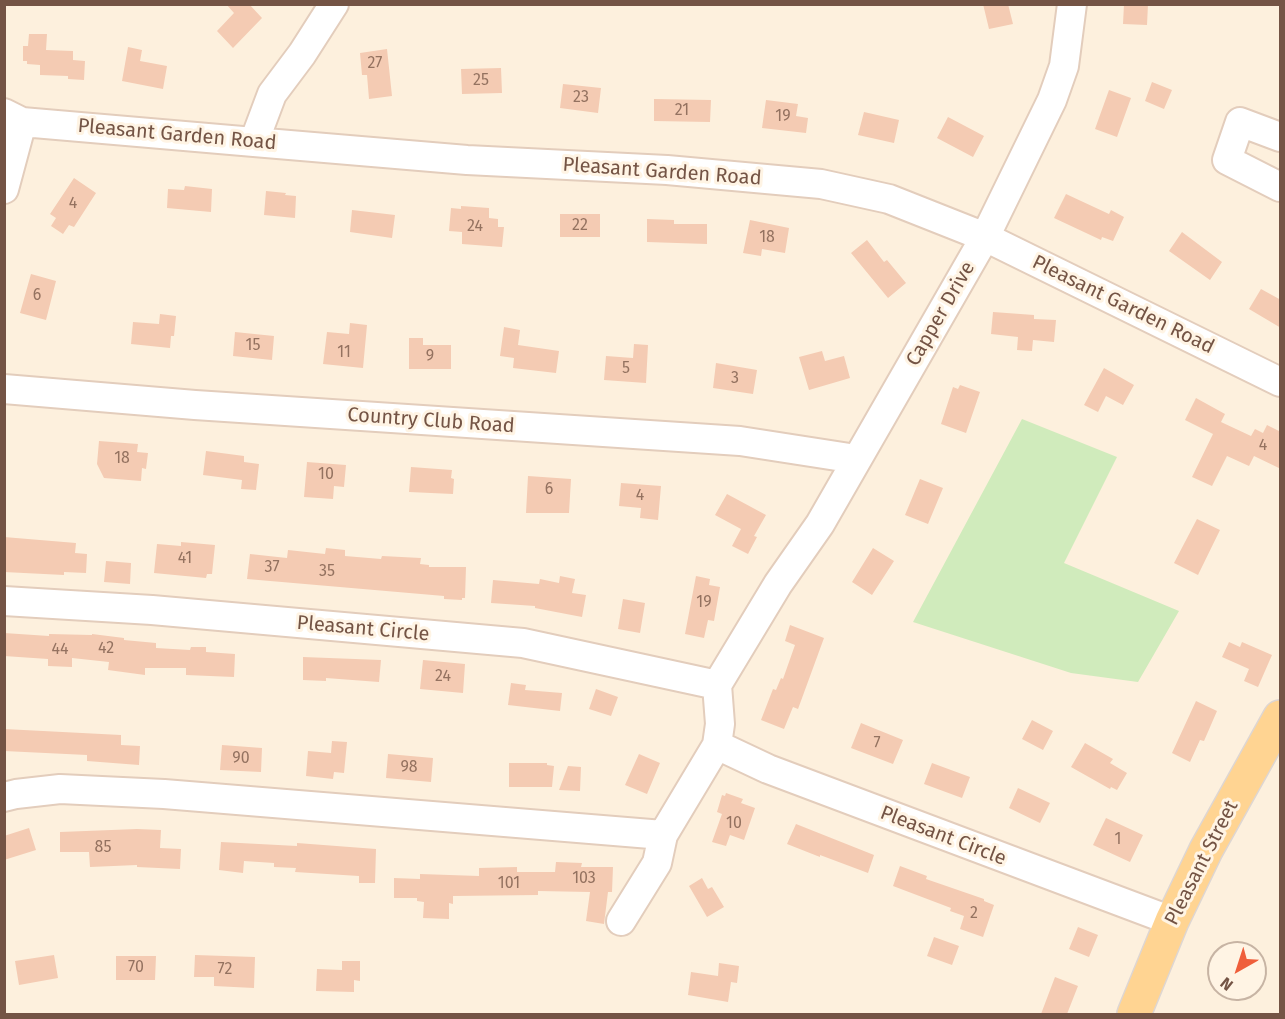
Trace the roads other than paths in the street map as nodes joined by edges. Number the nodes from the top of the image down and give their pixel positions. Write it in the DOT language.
graph roads {
  1 [pos="334,4"];
  2 [pos="1072,4"];
  3 [pos="13,117"];
  4 [pos="1281,137"];
  5 [pos="254,142"];
  6 [pos="1281,188"];
  7 [pos="4,189"];
  8 [pos="985,237"];
  9 [pos="1281,382"];
  10 [pos="4,389"];
  11 [pos="856,459"];
  12 [pos="4,601"];
  13 [pos="717,685"];
  14 [pos="1281,717"];
  15 [pos="717,745"];
  16 [pos="4,797"];
  17 [pos="663,835"];
  18 [pos="621,921"];
  19 [pos="1172,921"];
  20 [pos="1134,1014"];
  1 -- 5 [label="street"];
  2 -- 8 [label="street, Capper Drive"];
  3 -- 5 [label="street, Pleasant Garden Road"];
  3 -- 7 [label="street"];
  4 -- 6 [label="street"];
  5 -- 8 [label="street, Pleasant Garden Road"];
  8 -- 9 [label="street, Pleasant Garden Road"];
  8 -- 11 [label="street, Capper Drive"];
  10 -- 11 [label="street, Country Club Road"];
  11 -- 13 [label="street, Capper Drive"];
  12 -- 13 [label="street, Pleasant Circle"];
  13 -- 15 [label="street"];
  14 -- 19 [label="main road, Pleasant Street"];
  15 -- 17 [label="street"];
  15 -- 19 [label="street, Pleasant Circle"];
  16 -- 17 [label="street"];
  17 -- 18 [label="street"];
  19 -- 20 [label="main road, Pleasant Street"];
}
